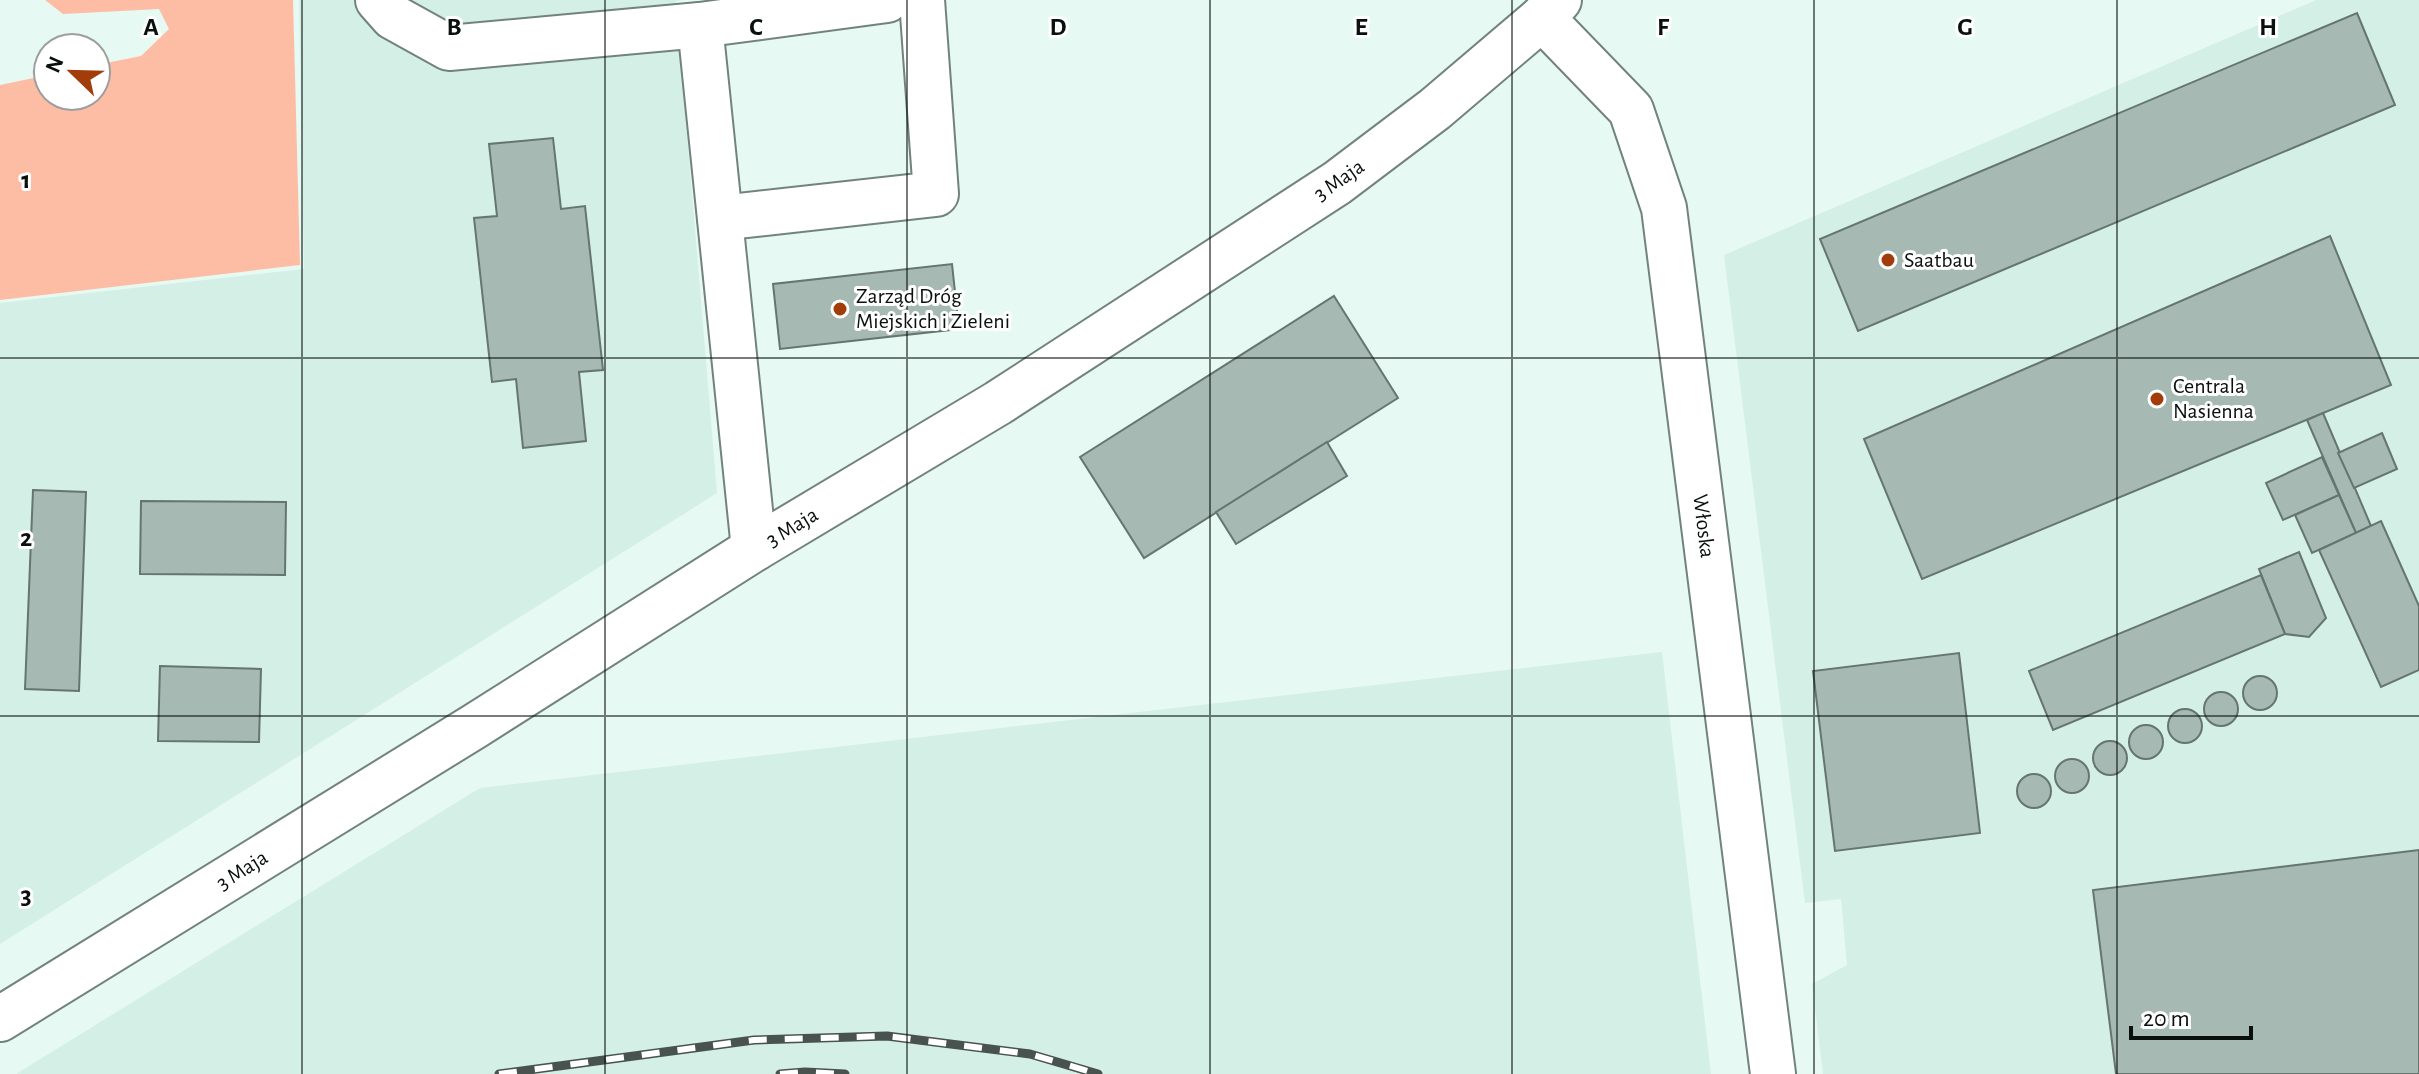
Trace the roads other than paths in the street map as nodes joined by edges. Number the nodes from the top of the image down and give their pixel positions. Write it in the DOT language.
graph roads {
  1 [pos="378,0"];
  2 [pos="887,0"];
  3 [pos="922,0"];
  4 [pos="1550,9"];
  5 [pos="700,25"];
  6 [pos="720,218"];
  7 [pos="754,549"];
  8 [pos="0,1019"];
  9 [pos="1773,1074"];
  1 -- 5 [label="street"];
  2 -- 5 [label="street"];
  3 -- 6 [label="street"];
  4 -- 7 [label="street, 3 Maja"];
  4 -- 9 [label="street, Włoska"];
  5 -- 6 [label="street"];
  6 -- 7 [label="street"];
  7 -- 8 [label="street, 3 Maja"];
}
